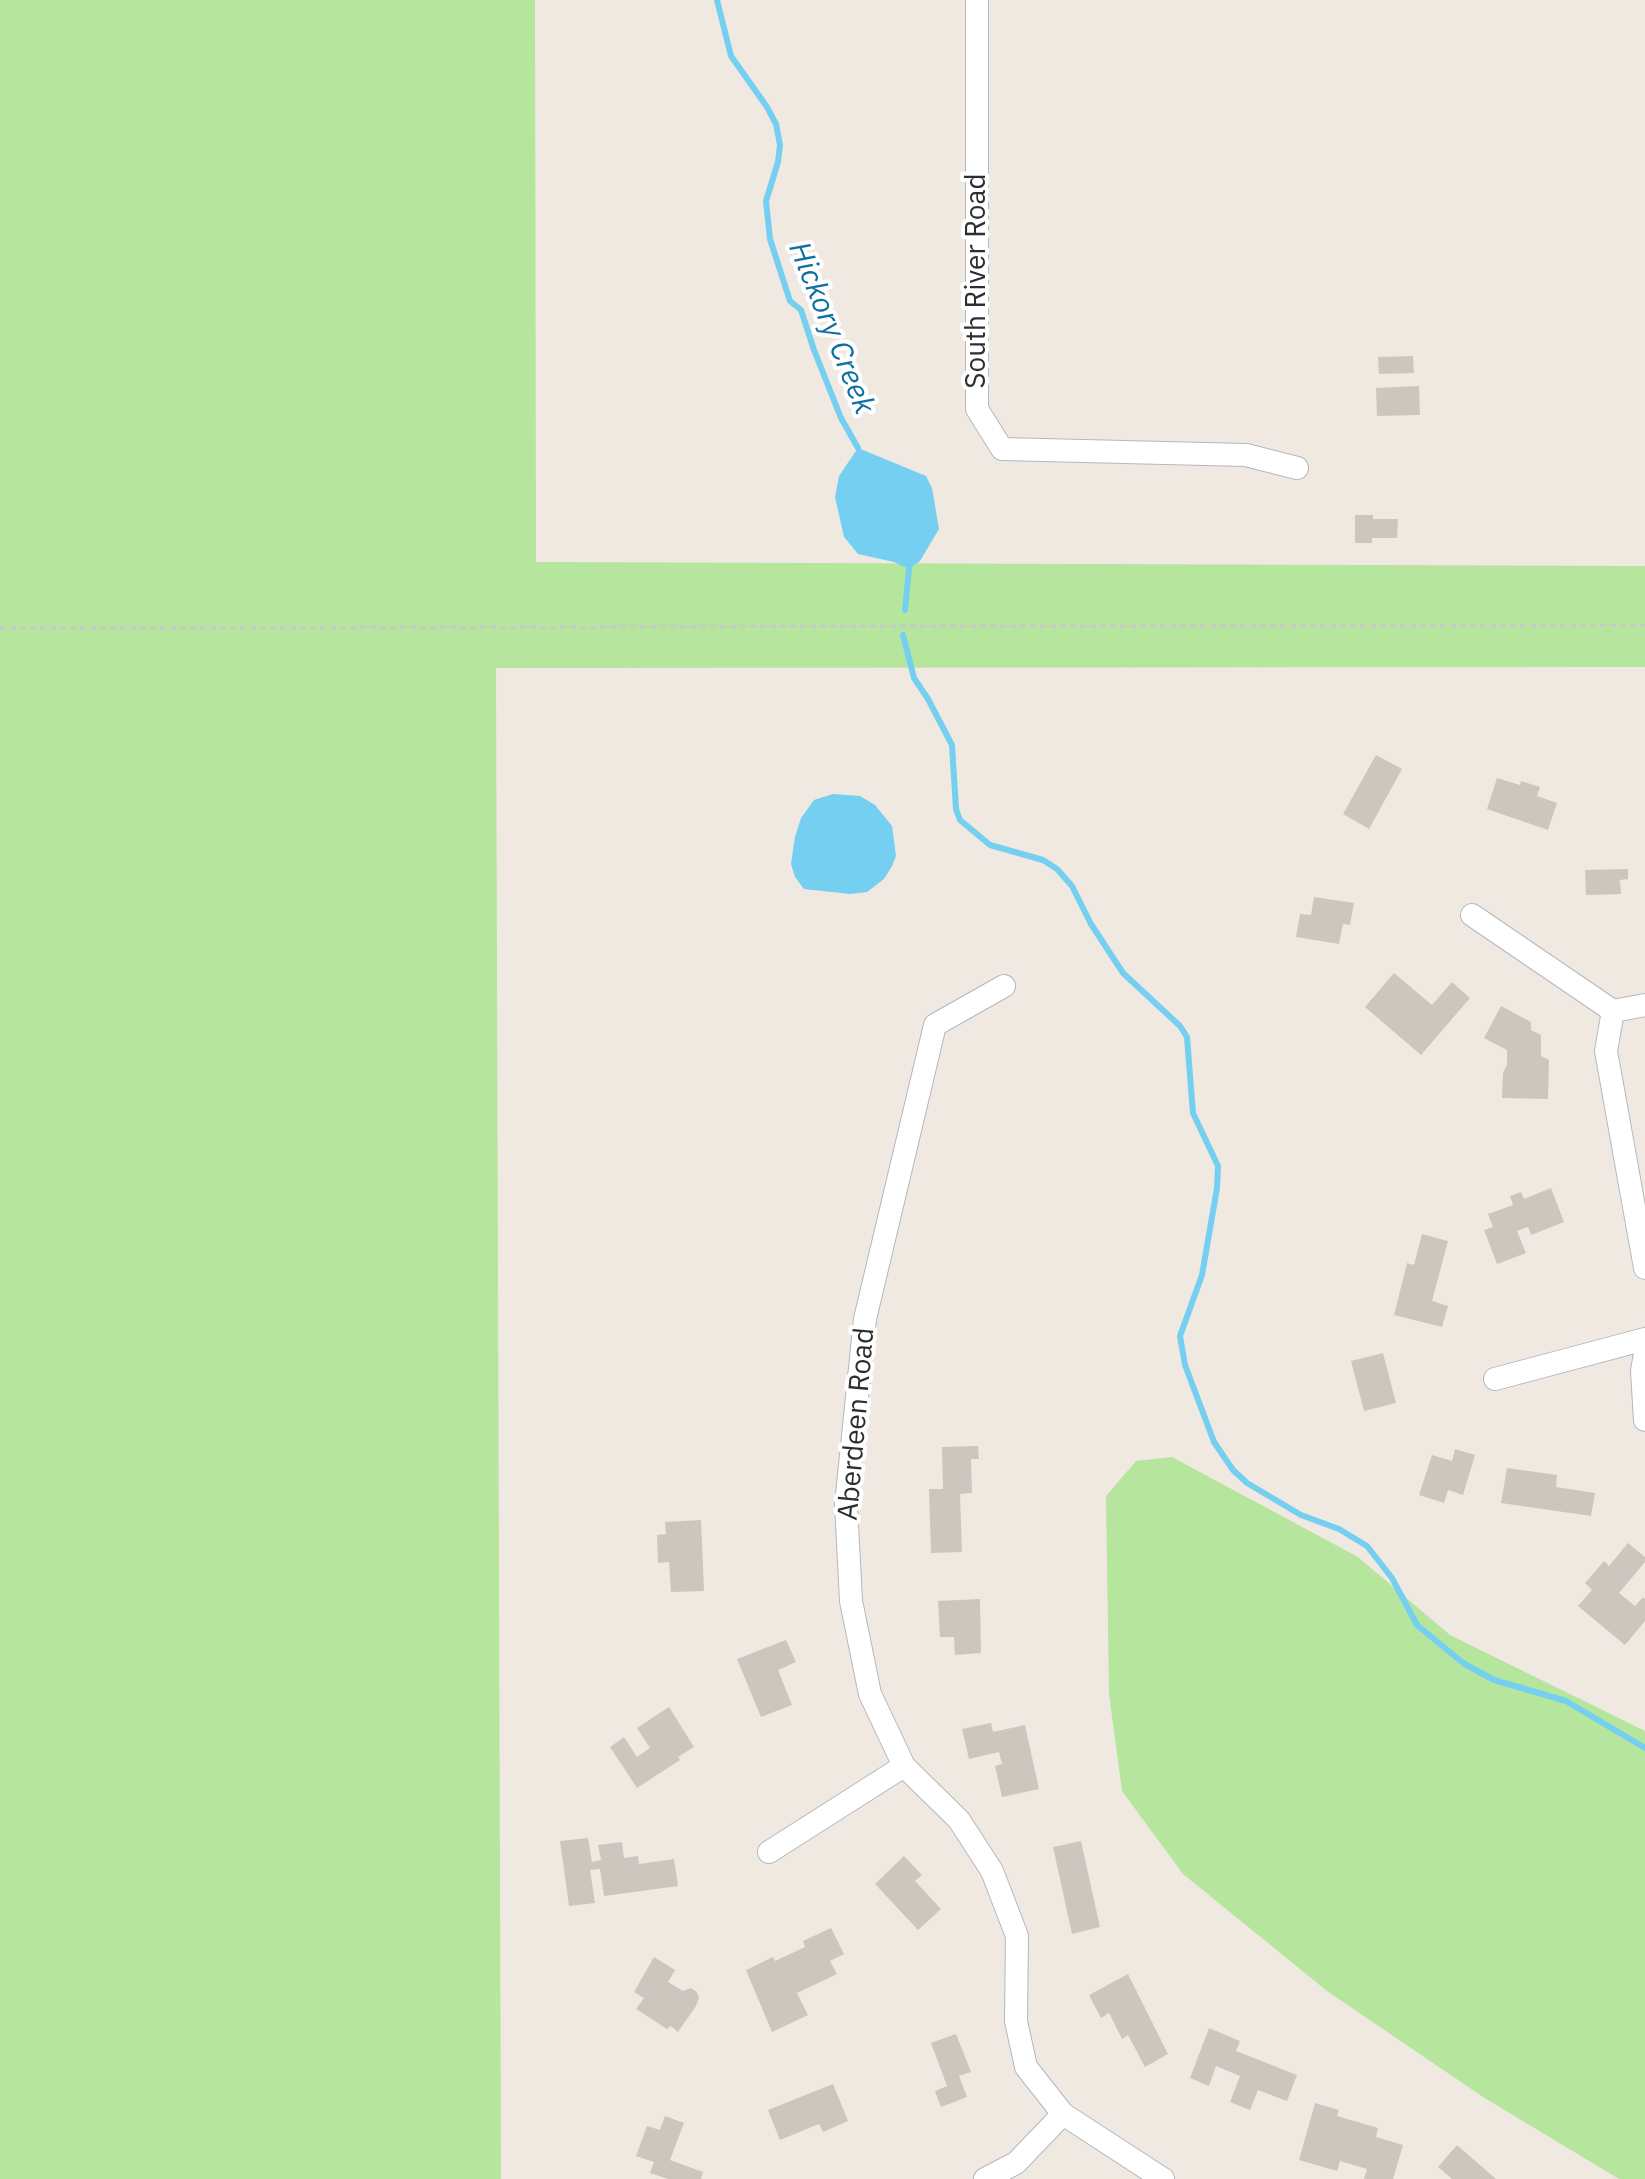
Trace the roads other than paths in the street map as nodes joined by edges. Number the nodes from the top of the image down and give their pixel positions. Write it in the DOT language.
graph roads {
  1 [pos="977,0"];
  2 [pos="1297,468"];
  3 [pos="1472,915"];
  4 [pos="1004,986"];
  5 [pos="1645,1005"];
  6 [pos="1613,1011"];
  7 [pos="1645,1268"];
  8 [pos="1645,1339"];
  9 [pos="1645,1353"];
  10 [pos="1495,1379"];
  11 [pos="1645,1420"];
  12 [pos="904,1766"];
  13 [pos="769,1852"];
  14 [pos="1063,2114"];
  15 [pos="985,2179"];
  16 [pos="1163,2179"];
  1 -- 2 [label="street, South River Road"];
  3 -- 6 [label="street"];
  4 -- 12 [label="street, Aberdeen Road"];
  5 -- 6 [label="street"];
  6 -- 7 [label="street"];
  8 -- 10 [label="street"];
  9 -- 11 [label="street"];
  12 -- 13 [label="street"];
  12 -- 14 [label="street, Aberdeen Road"];
  14 -- 15 [label="street"];
  14 -- 16 [label="street, Aberdeen Road"];
}
